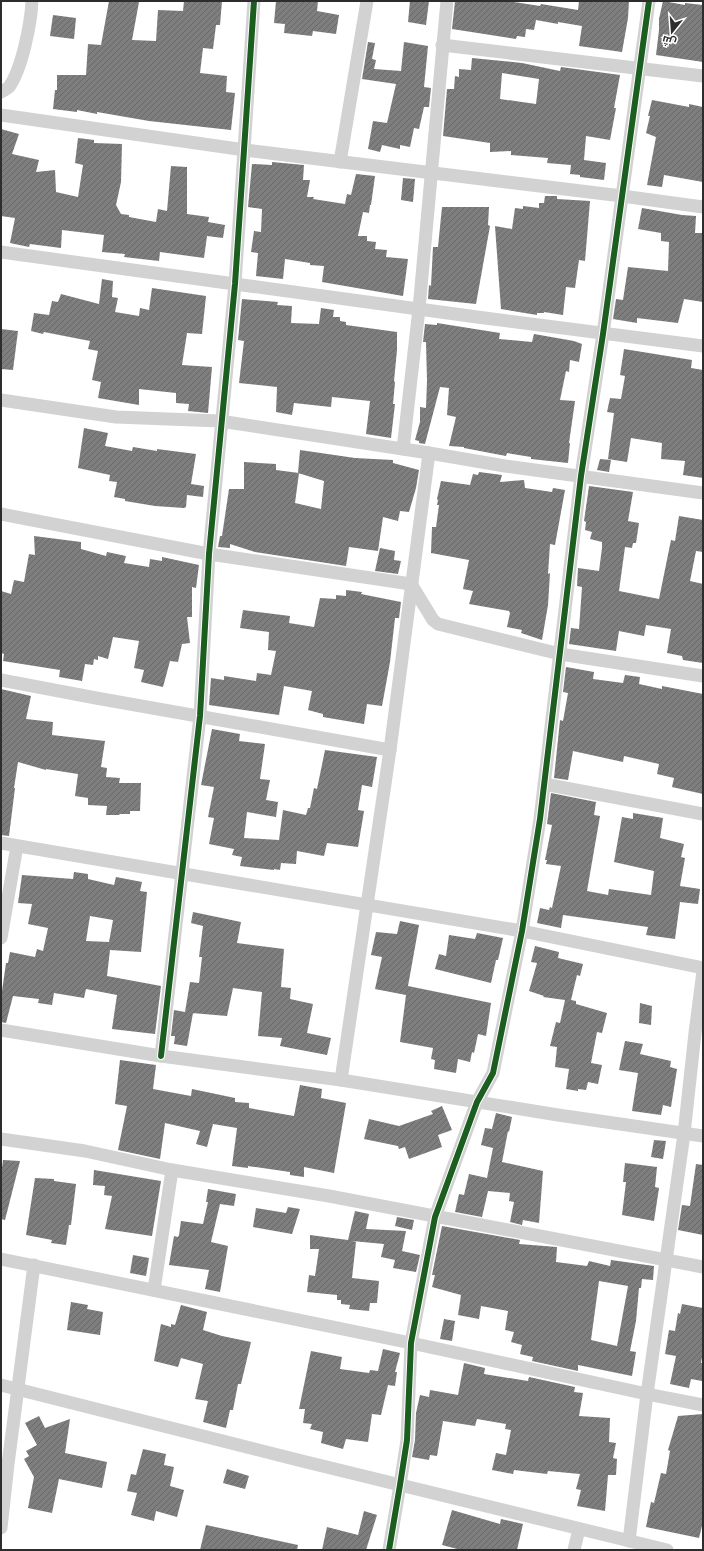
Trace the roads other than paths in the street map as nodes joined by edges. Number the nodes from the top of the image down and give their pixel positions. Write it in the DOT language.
graph roads {
  1 [pos="32,1"];
  2 [pos="254,1"];
  3 [pos="367,1"];
  4 [pos="446,1"];
  5 [pos="649,1"];
  6 [pos="442,45"];
  7 [pos="640,68"];
  8 [pos="703,76"];
  9 [pos="1,92"];
  10 [pos="1,115"];
  11 [pos="245,150"];
  12 [pos="340,162"];
  13 [pos="431,172"];
  14 [pos="622,196"];
  15 [pos="703,207"];
  16 [pos="1,252"];
  17 [pos="235,284"];
  18 [pos="419,310"];
  19 [pos="603,334"];
  20 [pos="703,346"];
  21 [pos="1,400"];
  22 [pos="220,421"];
  23 [pos="403,449"];
  24 [pos="429,453"];
  25 [pos="582,476"];
  26 [pos="703,493"];
  27 [pos="1,514"];
  28 [pos="209,554"];
  29 [pos="411,584"];
  30 [pos="560,654"];
  31 [pos="703,676"];
  32 [pos="1,680"];
  33 [pos="200,716"];
  34 [pos="390,750"];
  35 [pos="544,784"];
  36 [pos="703,814"];
  37 [pos="1,843"];
  38 [pos="17,846"];
  39 [pos="182,873"];
  40 [pos="366,905"];
  41 [pos="522,931"];
  42 [pos="1,938"];
  43 [pos="703,970"];
  44 [pos="1,1030"];
  45 [pos="161,1056"];
  46 [pos="341,1080"];
  47 [pos="477,1102"];
  48 [pos="684,1134"];
  49 [pos="703,1136"];
  50 [pos="1,1139"];
  51 [pos="172,1170"];
  52 [pos="435,1217"];
  53 [pos="1,1259"];
  54 [pos="667,1260"];
  55 [pos="34,1266"];
  56 [pos="703,1267"];
  57 [pos="154,1290"];
  58 [pos="411,1343"];
  59 [pos="1,1385"];
  60 [pos="18,1390"];
  61 [pos="647,1394"];
  62 [pos="703,1405"];
  63 [pos="4,1463"];
  64 [pos="400,1485"];
  65 [pos="1,1528"];
  66 [pos="579,1529"];
  67 [pos="628,1541"];
  68 [pos="389,1550"];
  69 [pos="574,1550"];
  70 [pos="667,1550"];
  1 -- 9 [label="street"];
  2 -- 11 [label="street"];
  3 -- 12 [label="street"];
  4 -- 6 [label="street"];
  5 -- 7 [label="street"];
  6 -- 7 [label="street"];
  6 -- 13 [label="street"];
  7 -- 8 [label="street"];
  7 -- 14 [label="street"];
  10 -- 11 [label="street"];
  11 -- 12 [label="street"];
  11 -- 17 [label="street"];
  12 -- 13 [label="street"];
  13 -- 14 [label="street"];
  13 -- 18 [label="street"];
  14 -- 15 [label="street"];
  14 -- 19 [label="street"];
  16 -- 17 [label="street"];
  17 -- 18 [label="street"];
  17 -- 22 [label="street"];
  18 -- 19 [label="street"];
  18 -- 23 [label="street"];
  19 -- 20 [label="street"];
  19 -- 25 [label="street"];
  21 -- 22 [label="street"];
  22 -- 23 [label="street"];
  22 -- 28 [label="street"];
  23 -- 24 [label="street"];
  24 -- 25 [label="street"];
  24 -- 29 [label="street"];
  25 -- 26 [label="street"];
  25 -- 30 [label="street"];
  27 -- 28 [label="street"];
  28 -- 29 [label="street"];
  28 -- 33 [label="street"];
  29 -- 30 [label="street"];
  29 -- 34 [label="street"];
  30 -- 31 [label="street"];
  30 -- 35 [label="street"];
  32 -- 33 [label="street"];
  33 -- 34 [label="street"];
  33 -- 39 [label="street"];
  34 -- 40 [label="street"];
  35 -- 36 [label="street"];
  35 -- 41 [label="street"];
  37 -- 38 [label="street"];
  38 -- 39 [label="street"];
  38 -- 42 [label="street"];
  39 -- 40 [label="street"];
  39 -- 45 [label="street"];
  40 -- 41 [label="street"];
  40 -- 46 [label="street"];
  41 -- 43 [label="street"];
  41 -- 47 [label="street"];
  43 -- 48 [label="street"];
  44 -- 45 [label="street"];
  45 -- 46 [label="street"];
  46 -- 47 [label="street"];
  47 -- 48 [label="street"];
  47 -- 52 [label="street"];
  48 -- 49 [label="street"];
  48 -- 54 [label="street"];
  50 -- 51 [label="street"];
  51 -- 52 [label="street"];
  51 -- 57 [label="street"];
  52 -- 54 [label="street"];
  52 -- 58 [label="street"];
  53 -- 55 [label="street"];
  54 -- 56 [label="street"];
  54 -- 61 [label="street"];
  55 -- 57 [label="street"];
  55 -- 60 [label="street"];
  57 -- 58 [label="street"];
  58 -- 61 [label="street"];
  58 -- 64 [label="street"];
  59 -- 60 [label="street"];
  60 -- 63 [label="street"];
  60 -- 64 [label="street"];
  61 -- 62 [label="street"];
  61 -- 67 [label="street"];
  63 -- 65 [label="street"];
  64 -- 66 [label="street"];
  64 -- 68 [label="street"];
  66 -- 67 [label="street"];
  66 -- 69 [label="street"];
  67 -- 70 [label="street"];
}
